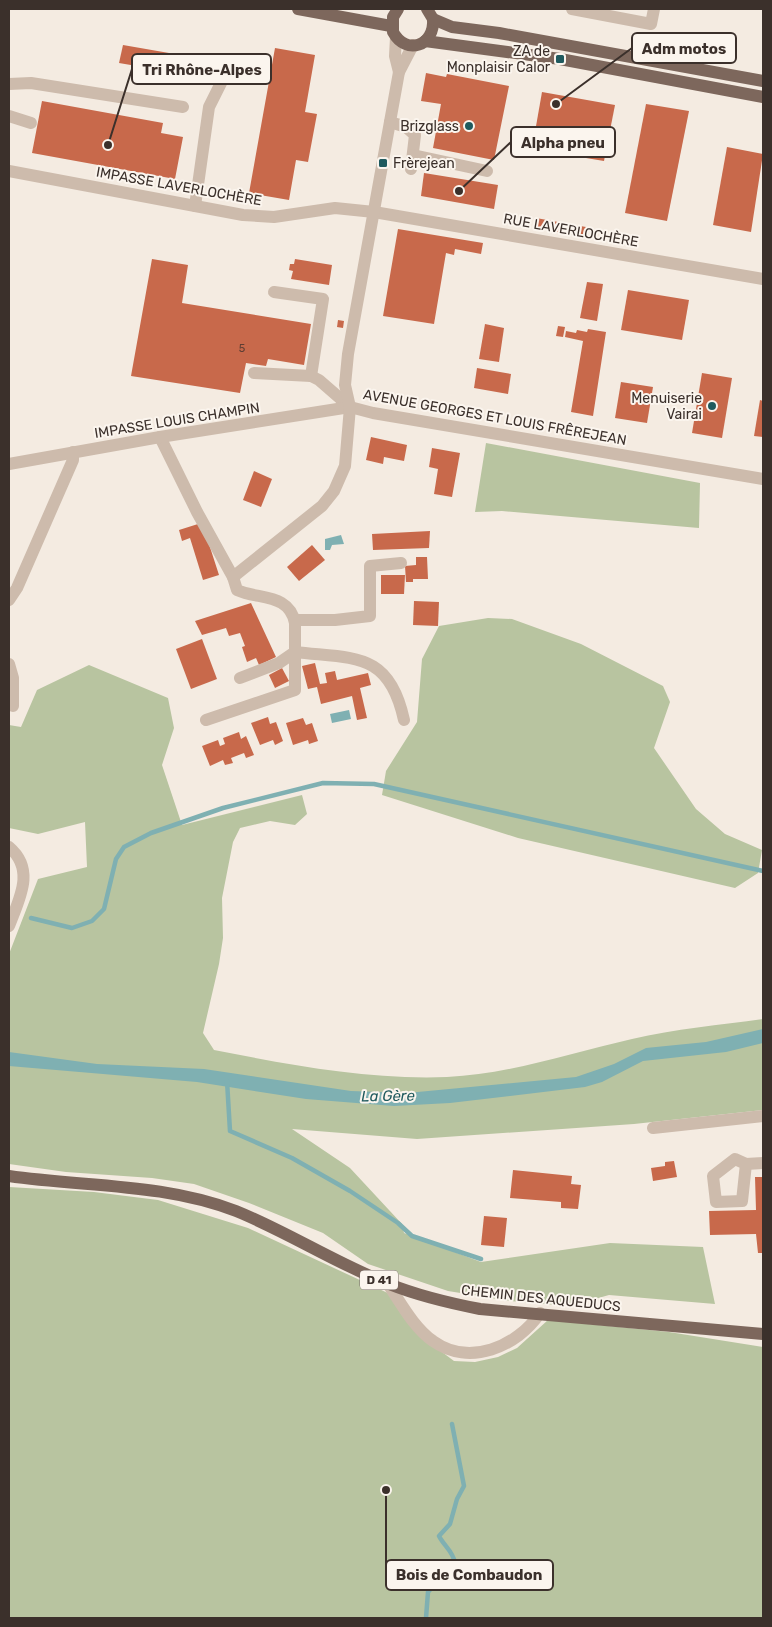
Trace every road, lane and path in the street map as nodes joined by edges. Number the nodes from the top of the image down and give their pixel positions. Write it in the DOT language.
graph roads {
  1 [pos="298,9"];
  2 [pos="394,9"];
  3 [pos="572,9"];
  4 [pos="654,9"];
  5 [pos="430,14"];
  6 [pos="394,31"];
  7 [pos="419,43"];
  8 [pos="399,72"];
  9 [pos="222,81"];
  10 [pos="763,82"];
  11 [pos="9,84"];
  12 [pos="763,97"];
  13 [pos="183,107"];
  14 [pos="9,116"];
  15 [pos="390,122"];
  16 [pos="31,123"];
  17 [pos="413,155"];
  18 [pos="411,169"];
  19 [pos="9,171"];
  20 [pos="487,171"];
  21 [pos="194,206"];
  22 [pos="374,212"];
  23 [pos="763,279"];
  24 [pos="274,292"];
  25 [pos="254,373"];
  26 [pos="311,376"];
  27 [pos="350,407"];
  28 [pos="160,437"];
  29 [pos="73,452"];
  30 [pos="9,464"];
  31 [pos="763,479"];
  32 [pos="401,563"];
  33 [pos="233,577"];
  34 [pos="9,600"];
  35 [pos="295,620"];
  36 [pos="295,652"];
  37 [pos="9,664"];
  38 [pos="240,678"];
  39 [pos="14,706"];
  40 [pos="206,720"];
  41 [pos="404,720"];
  42 [pos="9,847"];
  43 [pos="9,926"];
  44 [pos="763,1116"];
  45 [pos="653,1128"];
  46 [pos="763,1163"];
  47 [pos="746,1164"];
  48 [pos="9,1176"];
  49 [pos="388,1284"];
  50 [pos="540,1313"];
  51 [pos="763,1334"];
  1 -- 6 [label="main road"];
  2 -- 6 [label="main road"];
  3 -- 4 [label="street"];
  5 -- 7 [label="main road"];
  5 -- 10 [label="main road"];
  6 -- 7 [label="main road"];
  6 -- 8 [label="street, AVENUE GEORGES ET LOUIS FRÊREJEAN"];
  7 -- 8 [label="street, AVENUE GEORGES ET LOUIS FRÊREJEAN"];
  7 -- 12 [label="main road"];
  8 -- 15 [label="street, AVENUE GEORGES ET LOUIS FRÊREJEAN"];
  9 -- 21 [label="street"];
  11 -- 13 [label="street"];
  14 -- 16 [label="street"];
  15 -- 17 [label="street"];
  15 -- 22 [label="street, AVENUE GEORGES ET LOUIS FRÊREJEAN"];
  17 -- 18 [label="street"];
  17 -- 20 [label="street"];
  19 -- 21 [label="street, IMPASSE LAVERLOCHÈRE"];
  21 -- 22 [label="street, IMPASSE LAVERLOCHÈRE"];
  22 -- 23 [label="street, RUE LAVERLOCHÈRE"];
  22 -- 27 [label="street, AVENUE GEORGES ET LOUIS FRÊREJEAN"];
  24 -- 26 [label="street"];
  25 -- 26 [label="street"];
  26 -- 27 [label="street"];
  27 -- 28 [label="street, IMPASSE LOUIS CHAMPIN"];
  27 -- 31 [label="street, AVENUE GEORGES ET LOUIS FRÊREJEAN"];
  27 -- 33 [label="street"];
  28 -- 29 [label="street, IMPASSE LOUIS CHAMPIN"];
  28 -- 33 [label="street"];
  29 -- 30 [label="street, IMPASSE LOUIS CHAMPIN"];
  29 -- 34 [label="street"];
  32 -- 35 [label="street"];
  33 -- 35 [label="street"];
  35 -- 36 [label="street"];
  36 -- 38 [label="street"];
  36 -- 40 [label="street"];
  36 -- 41 [label="street"];
  37 -- 39 [label="street"];
  42 -- 43 [label="street"];
  44 -- 45 [label="street"];
  46 -- 47 [label="street"];
  48 -- 49 [label="main road, CHEMIN DES AQUEDUCS / D 41"];
  49 -- 50 [label="main road, CHEMIN DES AQUEDUCS / D 41"];
  49 -- 50 [label="street"];
  50 -- 51 [label="main road, CHEMIN DES AQUEDUCS / D 41"];
}
